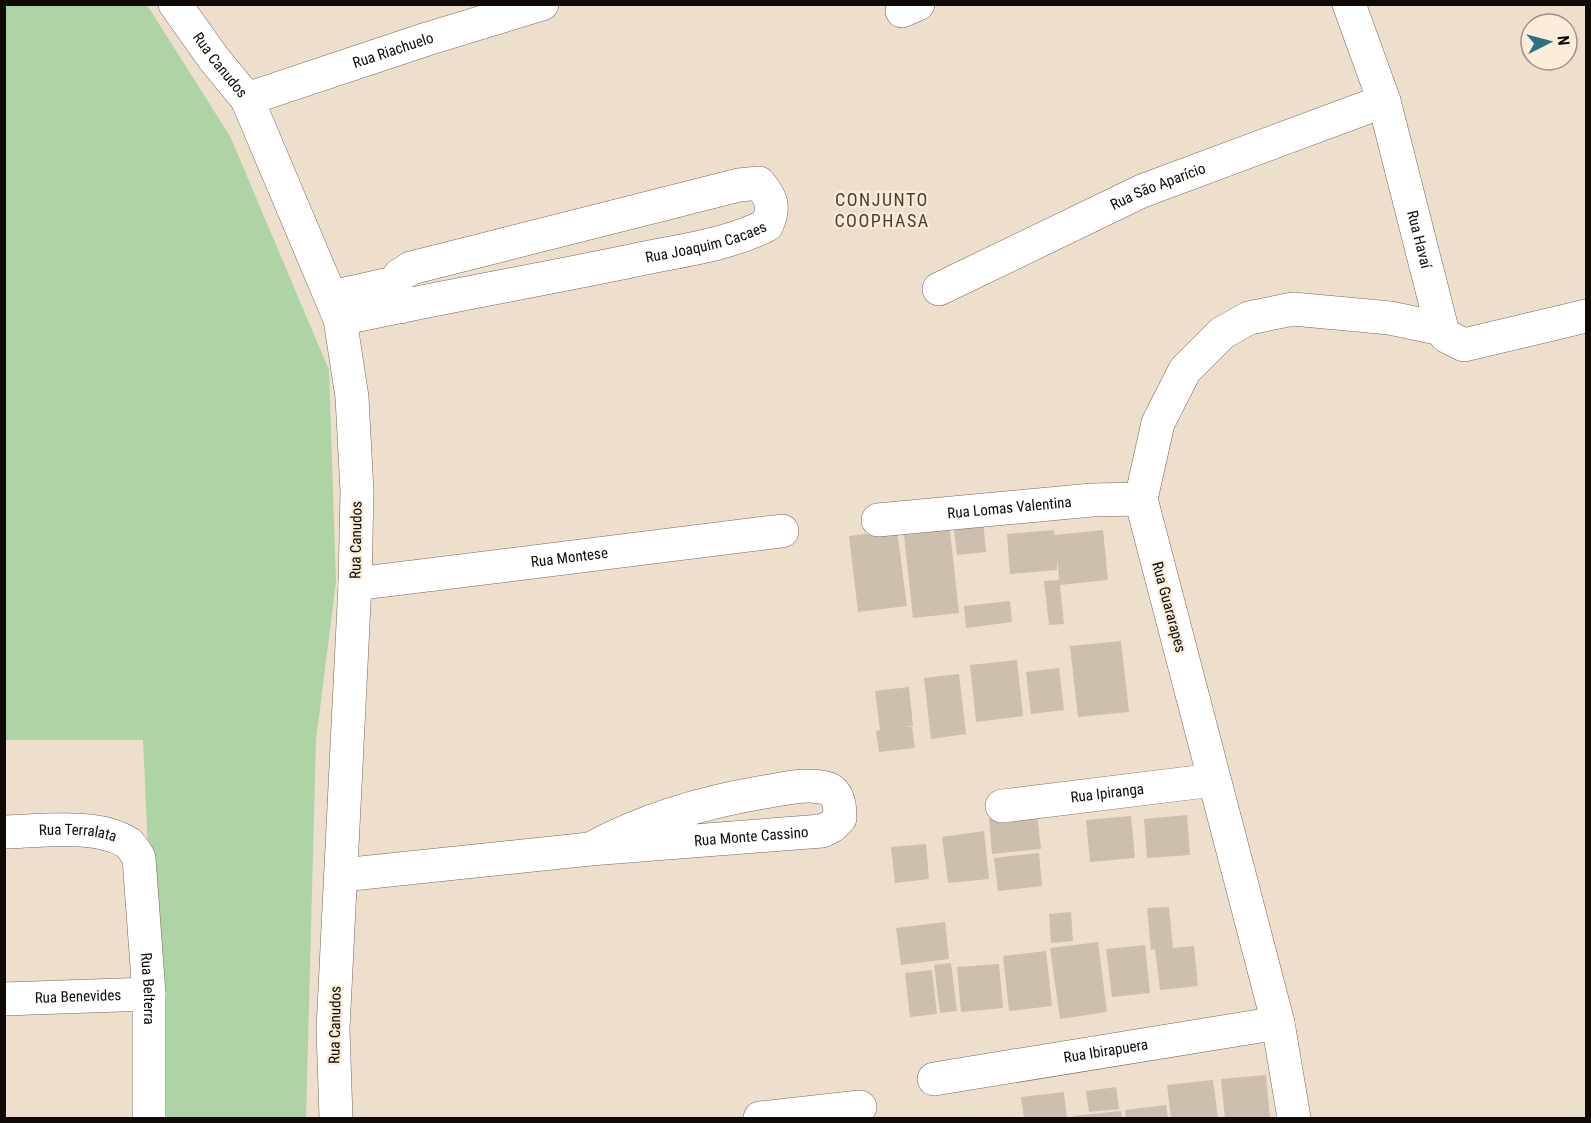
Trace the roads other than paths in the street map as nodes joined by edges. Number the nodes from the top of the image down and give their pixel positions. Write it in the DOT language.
graph roads {
  1 [pos="175,4"];
  2 [pos="542,4"];
  3 [pos="1349,4"];
  4 [pos="247,99"];
  5 [pos="1384,101"];
  6 [pos="939,289"];
  7 [pos="397,295"];
  8 [pos="335,308"];
  9 [pos="1587,316"];
  10 [pos="1442,329"];
  11 [pos="1141,499"];
  12 [pos="878,520"];
  13 [pos="782,531"];
  14 [pos="355,584"];
  15 [pos="1214,780"];
  16 [pos="1002,806"];
  17 [pos="4,832"];
  18 [pos="591,849"];
  19 [pos="139,858"];
  20 [pos="342,875"];
  21 [pos="149,994"];
  22 [pos="4,999"];
  23 [pos="1278,1023"];
  24 [pos="934,1079"];
  25 [pos="860,1107"];
  26 [pos="149,1119"];
  27 [pos="336,1119"];
  28 [pos="759,1119"];
  29 [pos="1294,1119"];
  1 -- 4 [label="street, Rua Canudos"];
  2 -- 4 [label="street, Rua Riachuelo"];
  3 -- 5 [label="street, Rua Havaí"];
  4 -- 8 [label="street, Rua Canudos"];
  5 -- 6 [label="street, Rua São Aparício"];
  5 -- 10 [label="street, Rua Havaí"];
  7 -- 7 [label="street, Rua Joaquim Cacaes"];
  7 -- 8 [label="street, Rua Joaquim Cacaes"];
  8 -- 14 [label="street, Rua Canudos"];
  9 -- 10 [label="street"];
  10 -- 11 [label="street, Rua Guararapes"];
  11 -- 12 [label="street, Rua Lomas Valentina"];
  11 -- 15 [label="street, Rua Guararapes"];
  13 -- 14 [label="street, Rua Montese"];
  14 -- 20 [label="street, Rua Canudos"];
  15 -- 16 [label="street, Rua Ipiranga"];
  15 -- 23 [label="street, Rua Guararapes"];
  17 -- 19 [label="street, Rua Terralata"];
  18 -- 18 [label="street, Rua Monte Cassino"];
  18 -- 20 [label="street, Rua Monte Cassino"];
  19 -- 21 [label="street, Rua Belterra"];
  20 -- 27 [label="street, Rua Canudos"];
  21 -- 22 [label="street, Rua Benevides"];
  21 -- 26 [label="street, Rua Belterra"];
  23 -- 24 [label="street, Rua Ibirapuera"];
  23 -- 29 [label="street, Rua Guararapes"];
  25 -- 28 [label="street"];
}
